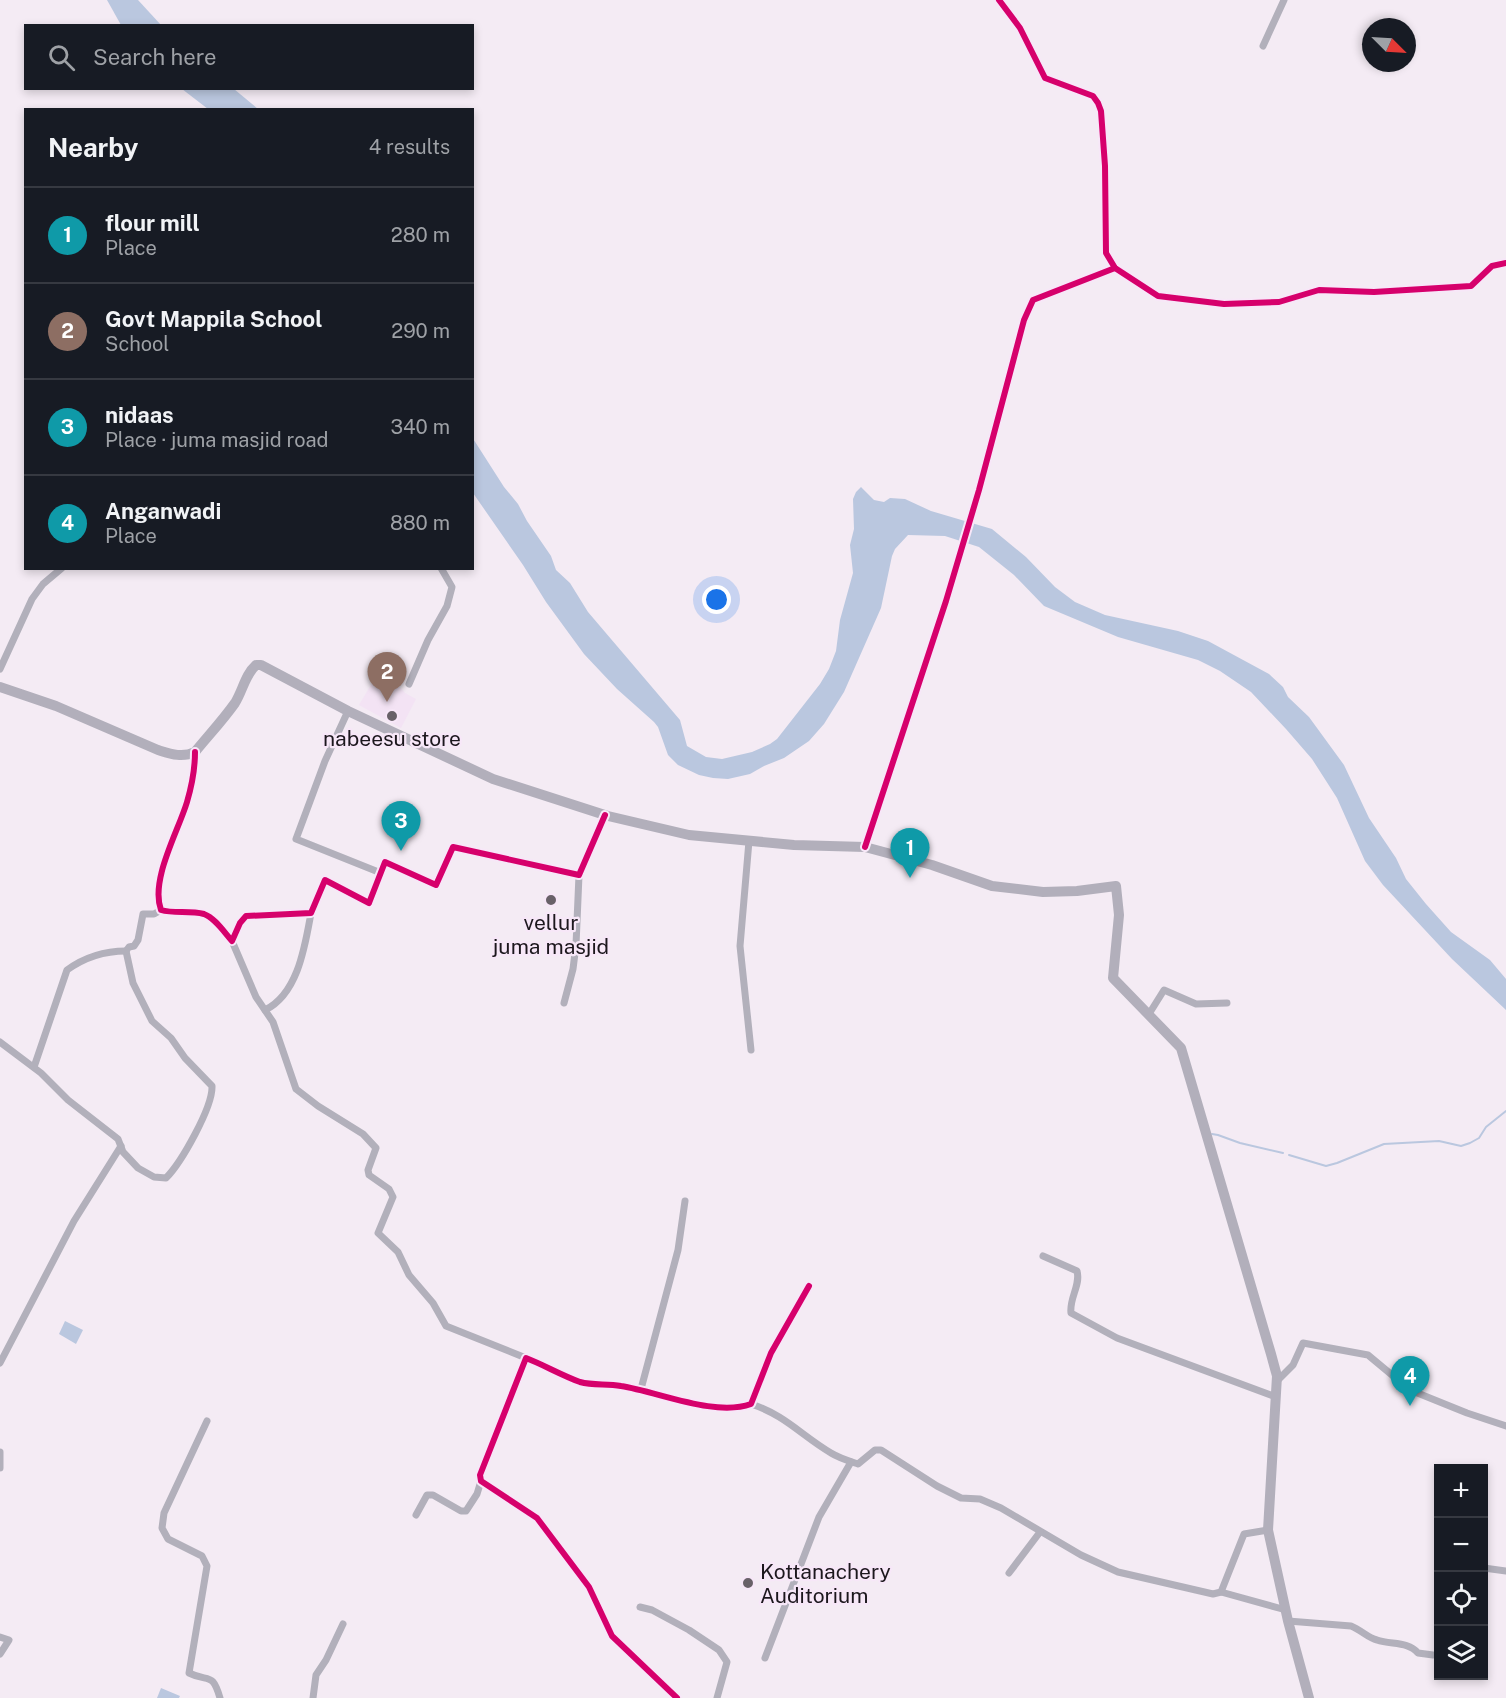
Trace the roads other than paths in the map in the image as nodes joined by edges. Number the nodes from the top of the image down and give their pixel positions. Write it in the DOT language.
graph roads {
  1 [pos="999,0"];
  2 [pos="1284,0"];
  3 [pos="1263,46"];
  4 [pos="1506,263"];
  5 [pos="1115,268"];
  6 [pos="60,570"];
  7 [pos="442,570"];
  8 [pos="0,669"];
  9 [pos="409,684"];
  10 [pos="0,687"];
  11 [pos="348,711"];
  12 [pos="195,752"];
  13 [pos="605,815"];
  14 [pos="749,841"];
  15 [pos="865,847"];
  16 [pos="381,873"];
  17 [pos="579,875"];
  18 [pos="161,910"];
  19 [pos="311,913"];
  20 [pos="232,941"];
  21 [pos="126,951"];
  22 [pos="564,1003"];
  23 [pos="1227,1003"];
  24 [pos="265,1010"];
  25 [pos="1149,1014"];
  26 [pos="0,1042"];
  27 [pos="751,1050"];
  28 [pos="34,1067"];
  29 [pos="121,1146"];
  30 [pos="685,1201"];
  31 [pos="1043,1256"];
  32 [pos="809,1286"];
  33 [pos="526,1358"];
  34 [pos="0,1364"];
  35 [pos="1276,1382"];
  36 [pos="641,1389"];
  37 [pos="1276,1397"];
  38 [pos="751,1404"];
  39 [pos="207,1421"];
  40 [pos="1506,1426"];
  41 [pos="0,1452"];
  42 [pos="851,1462"];
  43 [pos="0,1468"];
  44 [pos="481,1481"];
  45 [pos="416,1515"];
  46 [pos="1268,1530"];
  47 [pos="1040,1532"];
  48 [pos="1488,1569"];
  49 [pos="1506,1571"];
  50 [pos="1009,1573"];
  51 [pos="1221,1592"];
  52 [pos="640,1607"];
  53 [pos="1287,1616"];
  54 [pos="343,1624"];
  55 [pos="0,1637"];
  56 [pos="0,1654"];
  57 [pos="1433,1655"];
  58 [pos="765,1658"];
  59 [pos="220,1698"];
  60 [pos="313,1698"];
  61 [pos="678,1698"];
  62 [pos="717,1698"];
  63 [pos="1309,1698"];
  1 -- 5 [label="street"];
  2 -- 3 [label="street"];
  4 -- 5 [label="street"];
  5 -- 15 [label="street"];
  6 -- 8 [label="street"];
  7 -- 9 [label="street"];
  10 -- 12 [label="main road"];
  11 -- 12 [label="main road"];
  11 -- 13 [label="main road"];
  11 -- 16 [label="street"];
  12 -- 18 [label="street"];
  13 -- 14 [label="main road"];
  13 -- 17 [label="street"];
  14 -- 15 [label="main road"];
  14 -- 27 [label="street"];
  15 -- 25 [label="main road"];
  16 -- 17 [label="street"];
  16 -- 19 [label="street"];
  17 -- 22 [label="street"];
  18 -- 20 [label="street"];
  18 -- 21 [label="street"];
  19 -- 20 [label="street"];
  19 -- 24 [label="street"];
  20 -- 24 [label="street"];
  21 -- 28 [label="street"];
  21 -- 29 [label="street"];
  23 -- 25 [label="street"];
  24 -- 33 [label="street"];
  25 -- 35 [label="main road"];
  26 -- 28 [label="street"];
  28 -- 29 [label="street"];
  29 -- 34 [label="street"];
  30 -- 36 [label="street"];
  31 -- 37 [label="street"];
  32 -- 38 [label="street"];
  33 -- 36 [label="street"];
  33 -- 44 [label="street"];
  35 -- 37 [label="main road"];
  35 -- 40 [label="street"];
  36 -- 38 [label="street"];
  37 -- 46 [label="main road"];
  38 -- 42 [label="street"];
  39 -- 59 [label="street"];
  41 -- 43 [label="street"];
  42 -- 47 [label="street"];
  42 -- 58 [label="street"];
  44 -- 45 [label="street"];
  44 -- 61 [label="street"];
  46 -- 51 [label="street"];
  46 -- 53 [label="main road"];
  47 -- 50 [label="street"];
  47 -- 51 [label="street"];
  48 -- 49 [label="street"];
  51 -- 53 [label="street"];
  52 -- 62 [label="street"];
  53 -- 57 [label="street"];
  53 -- 63 [label="main road"];
  54 -- 60 [label="street"];
  55 -- 56 [label="street"];
}
